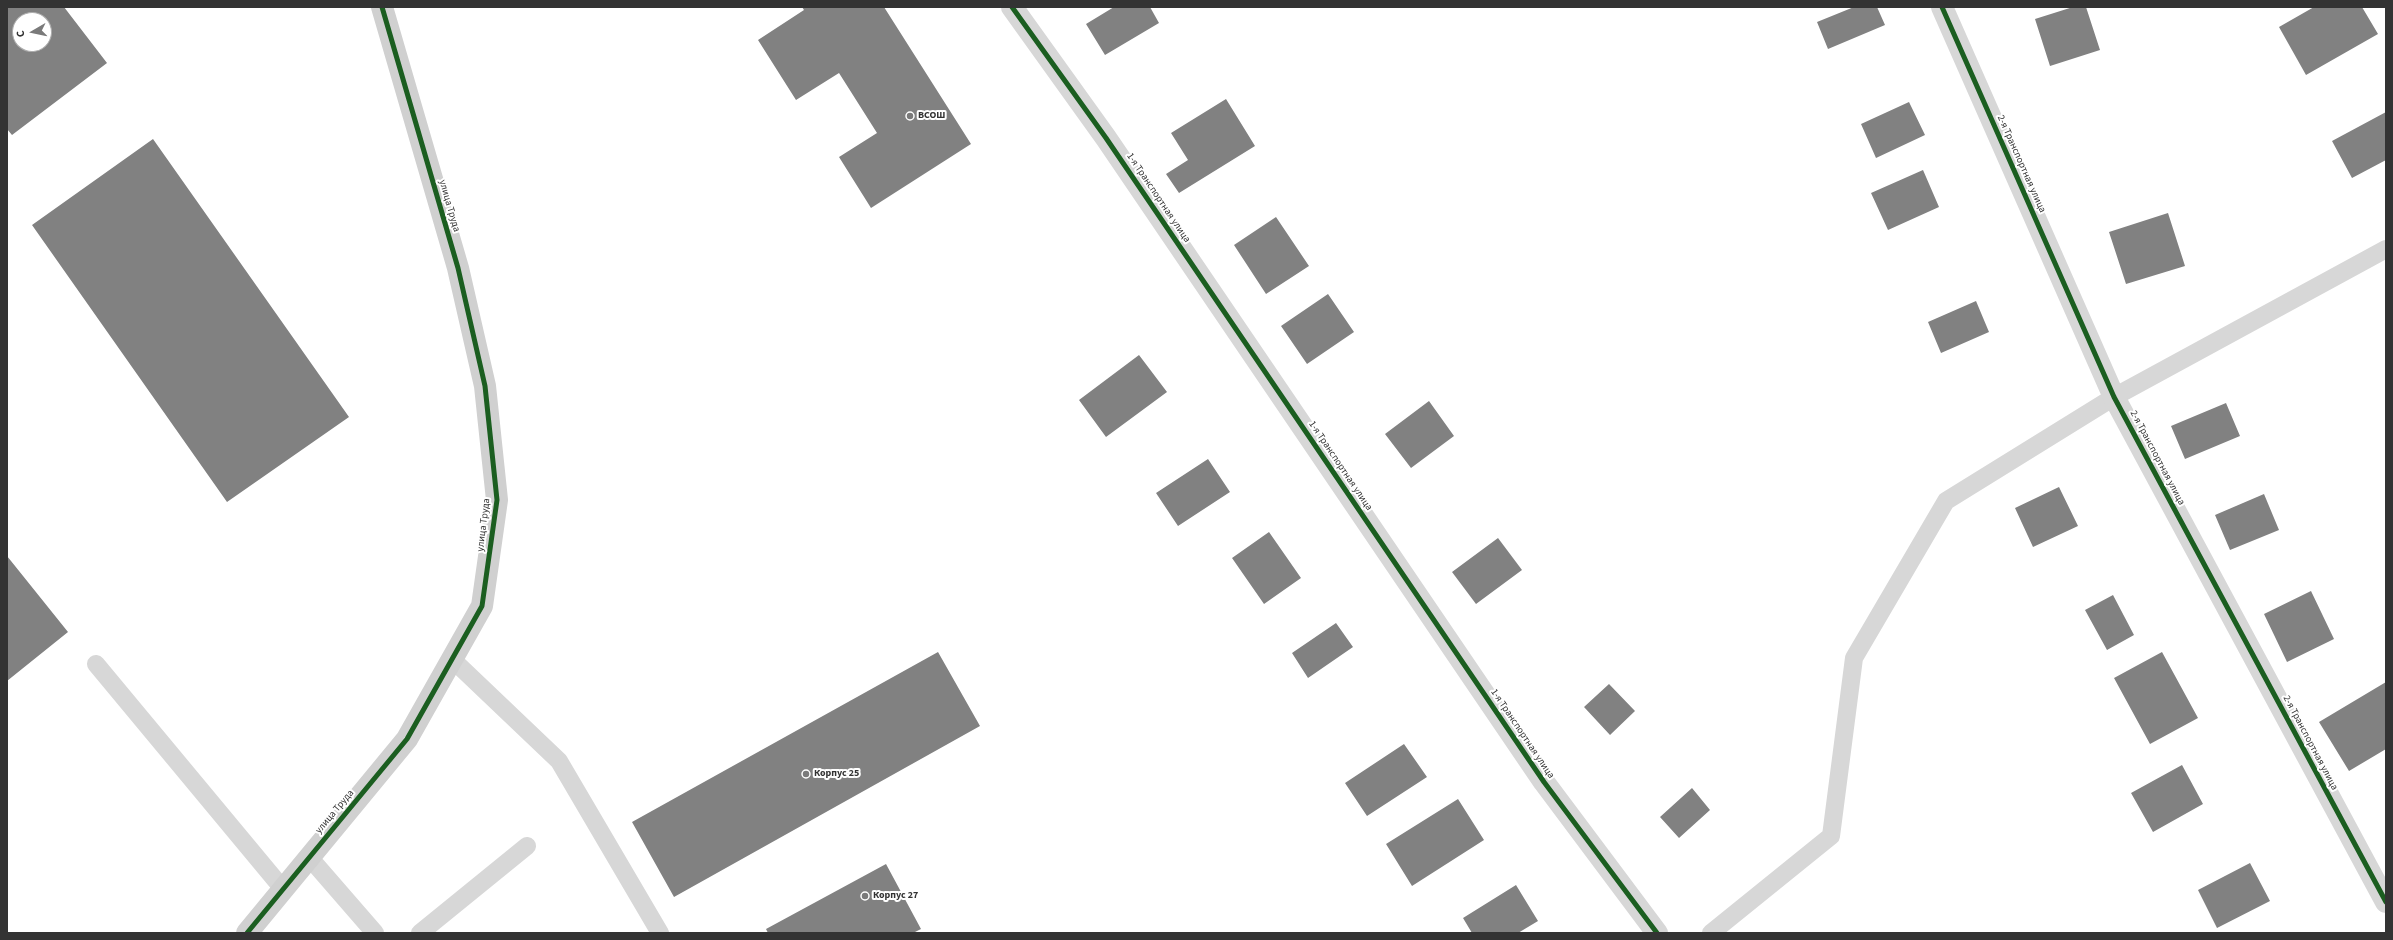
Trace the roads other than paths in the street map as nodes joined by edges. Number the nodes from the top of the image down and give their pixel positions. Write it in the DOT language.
graph roads {
  1 [pos="382,7"];
  2 [pos="1012,7"];
  3 [pos="1942,7"];
  4 [pos="2386,249"];
  5 [pos="2114,397"];
  6 [pos="452,660"];
  7 [pos="96,664"];
  8 [pos="527,846"];
  9 [pos="309,857"];
  10 [pos="283,889"];
  11 [pos="2386,902"];
  12 [pos="247,933"];
  13 [pos="375,933"];
  14 [pos="420,933"];
  15 [pos="660,933"];
  16 [pos="1657,933"];
  17 [pos="1711,933"];
  1 -- 6 [label="street, улица Труда"];
  2 -- 16 [label="street, 1-я Транспортная улица"];
  3 -- 5 [label="street, 2-я Транспортная улица"];
  4 -- 5 [label="lane"];
  5 -- 11 [label="street, 2-я Транспортная улица"];
  5 -- 17 [label="lane"];
  6 -- 9 [label="street, улица Труда"];
  6 -- 15 [label="lane"];
  7 -- 10 [label="lane"];
  8 -- 14 [label="lane"];
  9 -- 10 [label="street, улица Труда"];
  9 -- 13 [label="lane"];
  10 -- 12 [label="street, улица Труда"];
}
